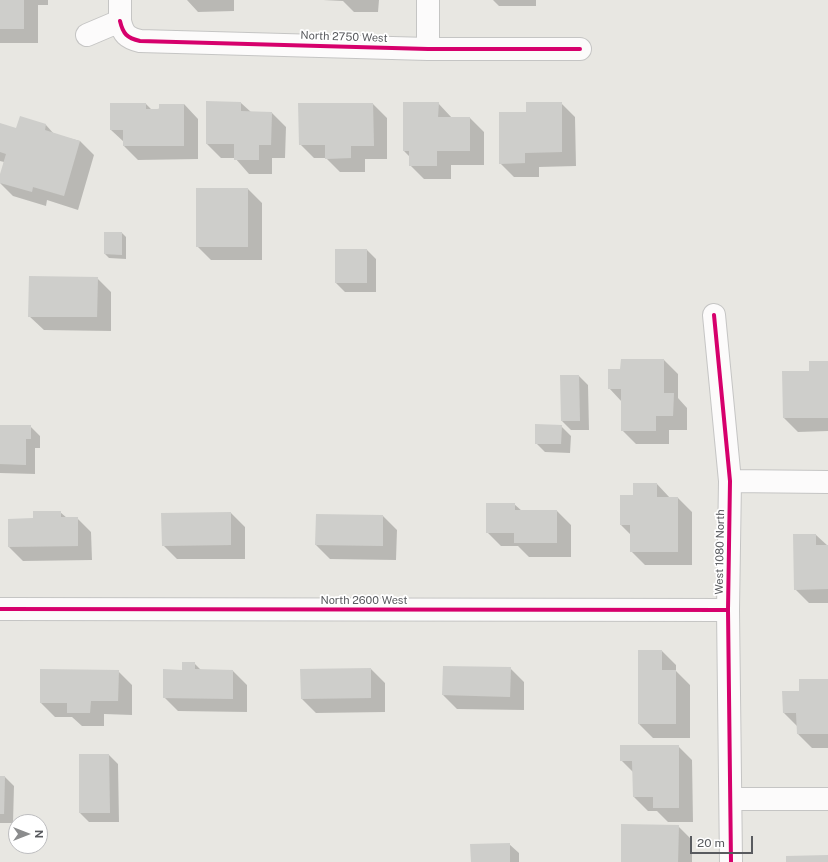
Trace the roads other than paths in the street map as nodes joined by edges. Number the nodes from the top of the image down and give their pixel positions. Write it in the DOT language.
graph roads {
  1 [pos="120,0"];
  2 [pos="428,0"];
  3 [pos="120,21"];
  4 [pos="87,35"];
  5 [pos="428,49"];
  6 [pos="580,49"];
  7 [pos="714,315"];
  8 [pos="730,481"];
  9 [pos="828,482"];
  10 [pos="0,609"];
  11 [pos="728,610"];
  12 [pos="732,799"];
  13 [pos="828,799"];
  14 [pos="731,862"];
  1 -- 3 [label="street"];
  2 -- 5 [label="street"];
  3 -- 4 [label="street"];
  3 -- 5 [label="street, North 2750 West"];
  5 -- 6 [label="street, North 2750 West"];
  7 -- 8 [label="street, West 1080 North"];
  8 -- 9 [label="street"];
  8 -- 11 [label="street, West 1080 North"];
  10 -- 11 [label="street, North 2600 West"];
  11 -- 12 [label="street, West 1080 North"];
  12 -- 13 [label="street"];
  12 -- 14 [label="street, West 1080 North"];
}
